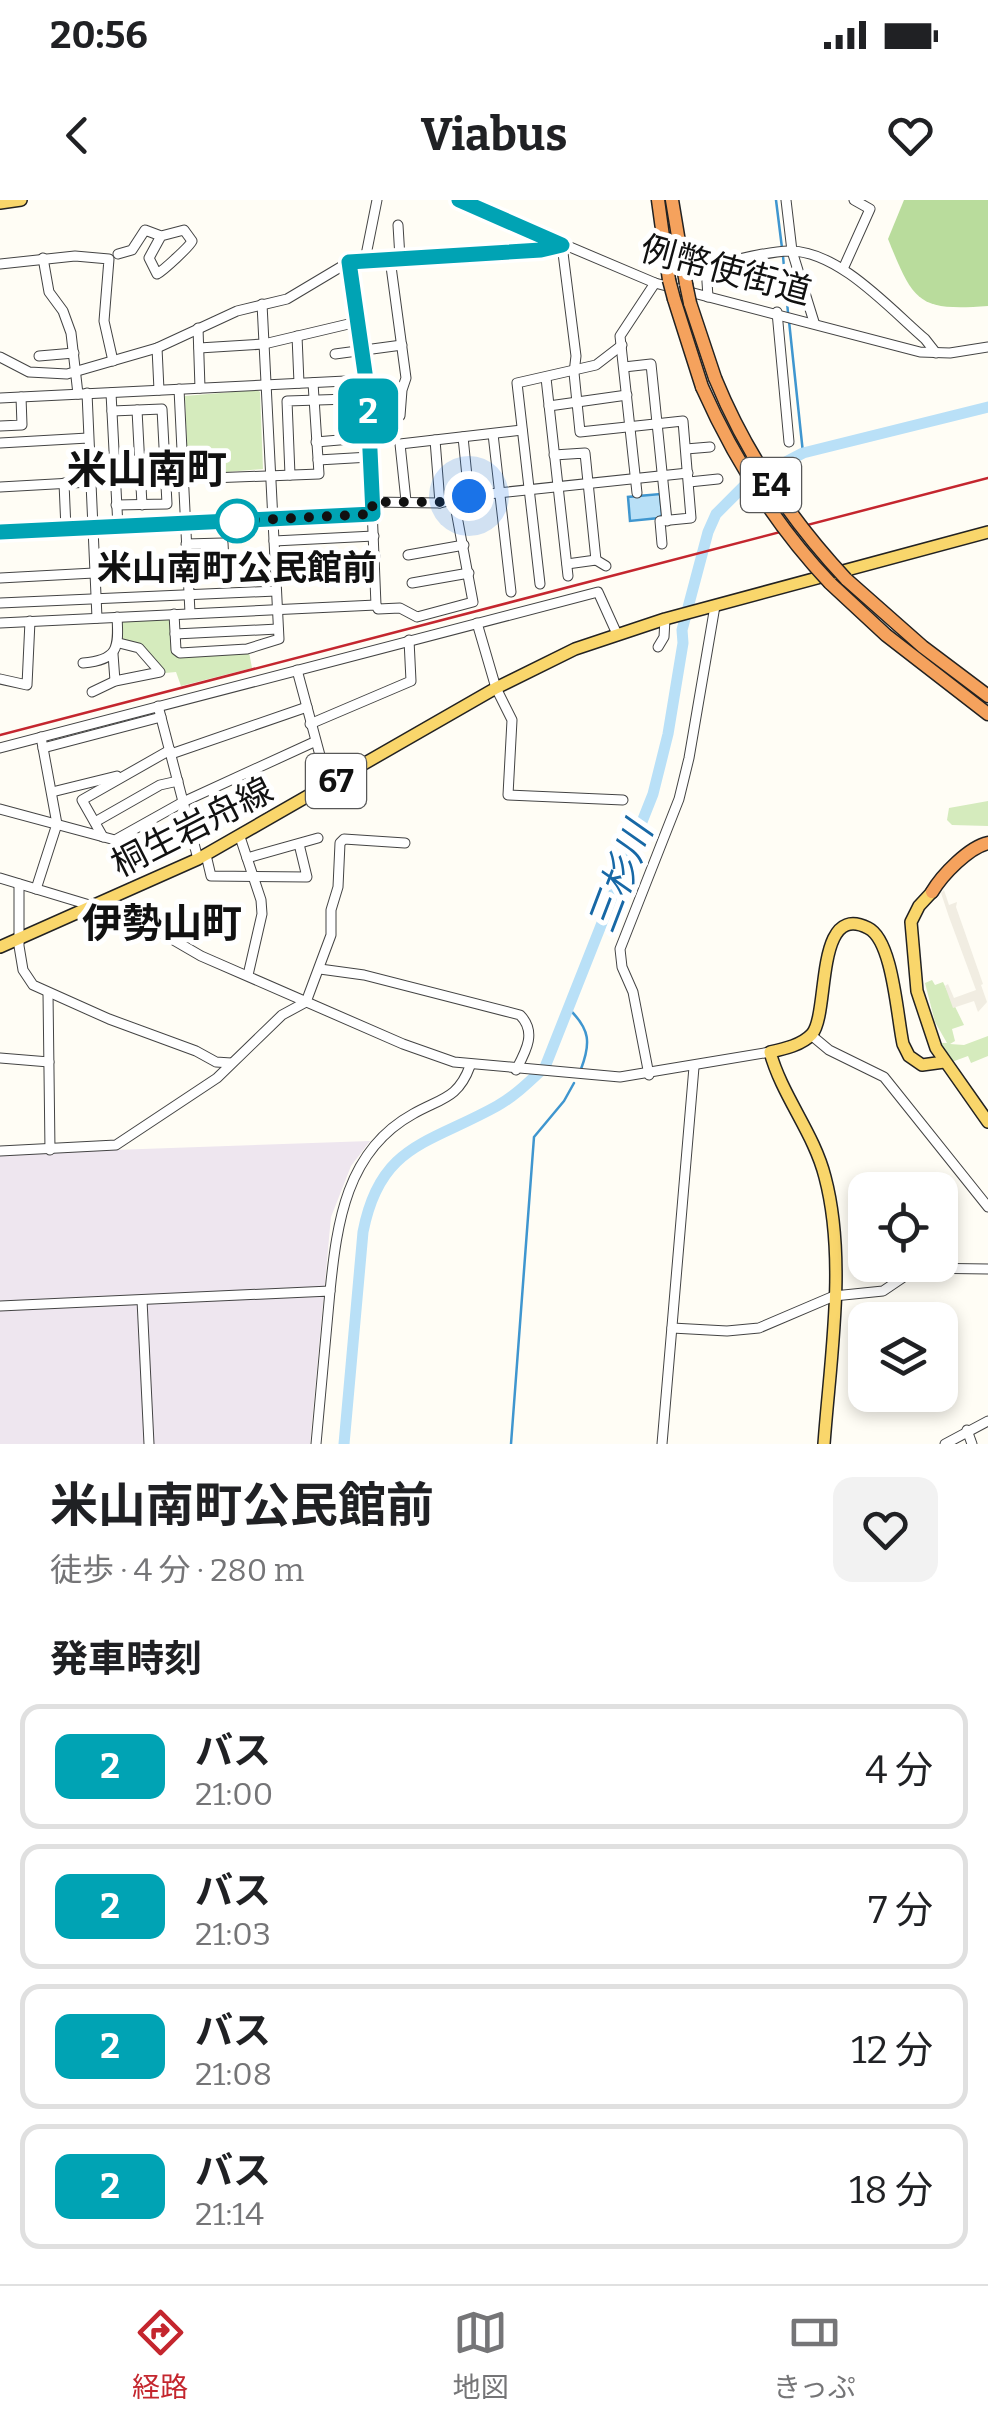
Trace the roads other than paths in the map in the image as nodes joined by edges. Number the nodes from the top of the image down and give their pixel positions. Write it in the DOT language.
graph roads {
  1 [pos="22,200"];
  2 [pos="377,200"];
  3 [pos="459,200"];
  4 [pos="658,200"];
  5 [pos="672,200"];
  6 [pos="786,200"];
  7 [pos="854,200"];
  8 [pos="0,203"];
  9 [pos="667,216"];
  10 [pos="398,224"];
  11 [pos="161,236"];
  12 [pos="562,245"];
  13 [pos="791,251"];
  14 [pos="118,254"];
  15 [pos="43,258"];
  16 [pos="395,258"];
  17 [pos="365,260"];
  18 [pos="349,262"];
  19 [pos="0,264"];
  20 [pos="843,269"];
  21 [pos="662,282"];
  22 [pos="708,297"];
  23 [pos="262,304"];
  24 [pos="778,313"];
  25 [pos="357,322"];
  26 [pos="814,322"];
  27 [pos="198,328"];
  28 [pos="297,336"];
  29 [pos="264,344"];
  30 [pos="402,345"];
  31 [pos="622,345"];
  32 [pos="988,346"];
  33 [pos="157,348"];
  34 [pos="199,348"];
  35 [pos="362,351"];
  36 [pos="74,353"];
  37 [pos="936,353"];
  38 [pos="335,354"];
  39 [pos="39,356"];
  40 [pos="0,357"];
  41 [pos="113,361"];
  42 [pos="624,367"];
  43 [pos="77,371"];
  44 [pos="574,372"];
  45 [pos="546,378"];
  46 [pos="366,380"];
  47 [pos="313,382"];
  48 [pos="299,383"];
  49 [pos="266,384"];
  50 [pos="200,388"];
  51 [pos="180,389"];
  52 [pos="159,390"];
  53 [pos="111,392"];
  54 [pos="82,393"];
  55 [pos="627,395"];
  56 [pos="20,396"];
  57 [pos="0,398"];
  58 [pos="314,400"];
  59 [pos="577,402"];
  60 [pos="549,406"];
  61 [pos="137,410"];
  62 [pos="112,411"];
  63 [pos="656,423"];
  64 [pos="369,424"];
  65 [pos="0,426"];
  66 [pos="630,426"];
  67 [pos="522,430"];
  68 [pos="493,434"];
  69 [pos="88,438"];
  70 [pos="463,438"];
  71 [pos="435,440"];
  72 [pos="0,442"];
  73 [pos="316,442"];
  74 [pos="788,442"];
  75 [pos="710,447"];
  76 [pos="686,449"];
  77 [pos="554,455"];
  78 [pos="370,458"];
  79 [pos="318,460"];
  80 [pos="270,475"];
  81 [pos="290,475"];
  82 [pos="662,476"];
  83 [pos="688,477"];
  84 [pos="184,478"];
  85 [pos="636,478"];
  86 [pos="718,479"];
  87 [pos="90,482"];
  88 [pos="64,483"];
  89 [pos="588,484"];
  90 [pos="558,486"];
  91 [pos="0,487"];
  92 [pos="530,490"];
  93 [pos="499,493"];
  94 [pos="637,493"];
  95 [pos="469,496"];
  96 [pos="454,500"];
  97 [pos="406,501"];
  98 [pos="372,502"];
  99 [pos="440,502"];
  100 [pos="142,504"];
  101 [pos="116,505"];
  102 [pos="373,514"];
  103 [pos="273,519"];
  104 [pos="668,521"];
  105 [pos="186,523"];
  106 [pos="118,527"];
  107 [pos="93,528"];
  108 [pos="66,529"];
  109 [pos="0,532"];
  110 [pos="988,532"];
  111 [pos="374,536"];
  112 [pos="274,540"];
  113 [pos="186,544"];
  114 [pos="662,544"];
  115 [pos="464,545"];
  116 [pos="408,554"];
  117 [pos="375,556"];
  118 [pos="275,562"];
  119 [pos="187,563"];
  120 [pos="567,564"];
  121 [pos="469,573"];
  122 [pos="94,574"];
  123 [pos="568,576"];
  124 [pos="0,578"];
  125 [pos="412,583"];
  126 [pos="540,584"];
  127 [pos="276,591"];
  128 [pos="511,592"];
  129 [pos="189,594"];
  130 [pos="96,598"];
  131 [pos="0,602"];
  132 [pos="376,605"];
  133 [pos="712,607"];
  134 [pos="277,609"];
  135 [pos="174,614"];
  136 [pos="190,614"];
  137 [pos="117,617"];
  138 [pos="97,618"];
  139 [pos="668,619"];
  140 [pos="30,621"];
  141 [pos="477,622"];
  142 [pos="0,623"];
  143 [pos="278,630"];
  144 [pos="175,634"];
  145 [pos="617,634"];
  146 [pos="408,640"];
  147 [pos="119,644"];
  148 [pos="658,647"];
  149 [pos="923,647"];
  150 [pos="113,654"];
  151 [pos="83,663"];
  152 [pos="296,670"];
  153 [pos="0,679"];
  154 [pos="116,681"];
  155 [pos="496,688"];
  156 [pos="988,688"];
  157 [pos="92,692"];
  158 [pos="988,696"];
  159 [pos="306,707"];
  160 [pos="159,711"];
  161 [pos="988,714"];
  162 [pos="310,724"];
  163 [pos="314,742"];
  164 [pos="42,743"];
  165 [pos="0,748"];
  166 [pos="170,752"];
  167 [pos="130,772"];
  168 [pos="178,780"];
  169 [pos="328,786"];
  170 [pos="52,792"];
  171 [pos="623,800"];
  172 [pos="183,802"];
  173 [pos="0,810"];
  174 [pos="95,822"];
  175 [pos="57,824"];
  176 [pos="103,837"];
  177 [pos="240,837"];
  178 [pos="318,838"];
  179 [pos="405,843"];
  180 [pos="299,844"];
  181 [pos="988,847"];
  182 [pos="202,857"];
  183 [pos="247,858"];
  184 [pos="0,868"];
  185 [pos="0,878"];
  186 [pos="252,878"];
  187 [pos="18,884"];
  188 [pos="36,889"];
  189 [pos="932,892"];
  190 [pos="96,906"];
  191 [pos="21,938"];
  192 [pos="0,947"];
  193 [pos="320,969"];
  194 [pos="248,974"];
  195 [pos="48,992"];
  196 [pos="306,1002"];
  197 [pos="812,1035"];
  198 [pos="770,1052"];
  199 [pos="0,1058"];
  200 [pos="48,1062"];
  201 [pos="234,1062"];
  202 [pos="944,1062"];
  203 [pos="470,1066"];
  204 [pos="694,1067"];
  205 [pos="516,1070"];
  206 [pos="649,1075"];
  207 [pos="988,1122"];
  208 [pos="50,1150"];
  209 [pos="0,1151"];
  210 [pos="988,1207"];
  211 [pos="988,1268"];
  212 [pos="330,1291"];
  213 [pos="834,1296"];
  214 [pos="142,1300"];
  215 [pos="0,1306"];
  216 [pos="672,1328"];
  217 [pos="988,1421"];
  218 [pos="967,1430"];
  219 [pos="149,1444"];
  220 [pos="316,1444"];
  221 [pos="662,1444"];
  222 [pos="824,1444"];
  223 [pos="945,1444"];
  224 [pos="972,1444"];
  1 -- 8 [label="main road"];
  2 -- 17 [label="street"];
  3 -- 12 [label="street, 例幣使街道"];
  4 -- 9 [label="highway, E4"];
  5 -- 9 [label="highway, E4"];
  6 -- 13 [label="street"];
  7 -- 20 [label="street"];
  9 -- 21 [label="highway, E4"];
  9 -- 149 [label="highway, E4, bridge"];
  10 -- 16 [label="street"];
  11 -- 11 [label="street"];
  11 -- 14 [label="street"];
  12 -- 16 [label="street"];
  12 -- 21 [label="street, 例幣使街道"];
  12 -- 44 [label="street"];
  13 -- 20 [label="street"];
  13 -- 22 [label="street"];
  13 -- 26 [label="street"];
  15 -- 19 [label="street"];
  15 -- 36 [label="street"];
  15 -- 41 [label="street"];
  16 -- 17 [label="street"];
  16 -- 30 [label="street"];
  17 -- 18 [label="street"];
  18 -- 23 [label="street"];
  18 -- 25 [label="street"];
  20 -- 37 [label="street"];
  21 -- 22 [label="street, 例幣使街道"];
  21 -- 31 [label="street"];
  21 -- 161 [label="highway, E4, bridge"];
  22 -- 24 [label="street, 例幣使街道"];
  23 -- 27 [label="street"];
  23 -- 29 [label="street"];
  24 -- 26 [label="street, 例幣使街道"];
  24 -- 74 [label="street"];
  25 -- 28 [label="street"];
  25 -- 35 [label="street"];
  26 -- 37 [label="street, 例幣使街道"];
  27 -- 33 [label="street"];
  27 -- 34 [label="street"];
  28 -- 29 [label="street"];
  28 -- 48 [label="street"];
  29 -- 34 [label="street"];
  29 -- 49 [label="street"];
  30 -- 35 [label="street"];
  30 -- 64 [label="street"];
  31 -- 42 [label="street"];
  31 -- 44 [label="street"];
  32 -- 37 [label="street, 例幣使街道"];
  33 -- 41 [label="street"];
  33 -- 52 [label="street"];
  34 -- 50 [label="street"];
  35 -- 38 [label="street"];
  35 -- 46 [label="street"];
  36 -- 39 [label="street"];
  36 -- 43 [label="street"];
  40 -- 43 [label="street"];
  41 -- 43 [label="street"];
  42 -- 55 [label="street"];
  42 -- 63 [label="street"];
  43 -- 54 [label="street"];
  44 -- 45 [label="street"];
  44 -- 59 [label="street"];
  45 -- 60 [label="street"];
  45 -- 67 [label="street"];
  46 -- 47 [label="street"];
  46 -- 64 [label="street"];
  47 -- 48 [label="street"];
  47 -- 58 [label="street"];
  48 -- 49 [label="street"];
  49 -- 50 [label="street"];
  49 -- 80 [label="street"];
  50 -- 51 [label="street"];
  51 -- 52 [label="street"];
  51 -- 84 [label="street"];
  52 -- 53 [label="street"];
  53 -- 54 [label="street"];
  53 -- 62 [label="street"];
  54 -- 56 [label="street"];
  54 -- 69 [label="street"];
  55 -- 59 [label="street"];
  55 -- 66 [label="street"];
  56 -- 57 [label="street"];
  56 -- 65 [label="street"];
  58 -- 73 [label="street"];
  58 -- 73 [label="street"];
  58 -- 81 [label="street"];
  59 -- 60 [label="street"];
  59 -- 66 [label="street"];
  60 -- 77 [label="street"];
  61 -- 62 [label="street"];
  61 -- 100 [label="street"];
  61 -- 100 [label="street"];
  62 -- 101 [label="street"];
  63 -- 66 [label="street"];
  63 -- 76 [label="street"];
  63 -- 82 [label="street"];
  64 -- 78 [label="street"];
  66 -- 85 [label="street"];
  67 -- 68 [label="street"];
  67 -- 92 [label="street"];
  68 -- 70 [label="street"];
  68 -- 93 [label="street"];
  69 -- 72 [label="street"];
  69 -- 87 [label="street"];
  70 -- 71 [label="street"];
  70 -- 95 [label="street"];
  71 -- 97 [label="street"];
  71 -- 99 [label="street"];
  73 -- 79 [label="street"];
  75 -- 76 [label="street"];
  76 -- 83 [label="street"];
  77 -- 89 [label="street"];
  77 -- 90 [label="street"];
  78 -- 79 [label="street"];
  78 -- 98 [label="street"];
  79 -- 81 [label="street"];
  80 -- 81 [label="street"];
  80 -- 84 [label="street"];
  80 -- 103 [label="street"];
  82 -- 83 [label="street"];
  82 -- 85 [label="street"];
  82 -- 104 [label="street"];
  83 -- 86 [label="street"];
  83 -- 104 [label="street"];
  84 -- 105 [label="street"];
  85 -- 89 [label="street"];
  85 -- 94 [label="street"];
  87 -- 88 [label="street"];
  87 -- 107 [label="street"];
  88 -- 91 [label="street"];
  88 -- 108 [label="street"];
  89 -- 90 [label="street"];
  89 -- 120 [label="street"];
  90 -- 92 [label="street"];
  90 -- 120 [label="street"];
  92 -- 93 [label="street"];
  92 -- 126 [label="street"];
  93 -- 95 [label="street"];
  93 -- 128 [label="street"];
  95 -- 96 [label="street"];
  96 -- 99 [label="street"];
  96 -- 115 [label="street"];
  97 -- 98 [label="street"];
  97 -- 99 [label="street"];
  98 -- 102 [label="street"];
  100 -- 101 [label="street"];
  101 -- 106 [label="street"];
  102 -- 103 [label="street"];
  102 -- 111 [label="street"];
  103 -- 105 [label="street"];
  103 -- 112 [label="street"];
  104 -- 114 [label="street"];
  105 -- 106 [label="street"];
  105 -- 113 [label="street"];
  106 -- 107 [label="street"];
  107 -- 108 [label="street"];
  107 -- 122 [label="street"];
  108 -- 109 [label="street"];
  110 -- 133 [label="main road, 67"];
  111 -- 112 [label="street"];
  111 -- 117 [label="street"];
  112 -- 118 [label="street"];
  113 -- 119 [label="street"];
  113 -- 119 [label="street"];
  115 -- 116 [label="street"];
  115 -- 121 [label="street"];
  117 -- 118 [label="street"];
  117 -- 132 [label="street"];
  118 -- 127 [label="street"];
  119 -- 129 [label="street"];
  120 -- 123 [label="street"];
  121 -- 125 [label="street"];
  121 -- 132 [label="street"];
  122 -- 124 [label="street"];
  122 -- 130 [label="street"];
  127 -- 129 [label="street"];
  127 -- 134 [label="street"];
  129 -- 130 [label="street"];
  129 -- 136 [label="street"];
  130 -- 131 [label="street"];
  130 -- 138 [label="street"];
  132 -- 134 [label="street"];
  133 -- 139 [label="main road, 67"];
  133 -- 206 [label="street"];
  134 -- 136 [label="street"];
  134 -- 143 [label="street"];
  135 -- 136 [label="street"];
  135 -- 137 [label="street"];
  135 -- 144 [label="street"];
  137 -- 138 [label="street"];
  137 -- 147 [label="street"];
  138 -- 140 [label="street"];
  139 -- 145 [label="main road, 桐生岩舟線 / 67"];
  139 -- 148 [label="street"];
  140 -- 142 [label="street"];
  140 -- 153 [label="street"];
  141 -- 145 [label="street"];
  141 -- 146 [label="street"];
  141 -- 155 [label="street"];
  143 -- 144 [label="street"];
  143 -- 144 [label="street"];
  145 -- 155 [label="main road, 桐生岩舟線 / 67"];
  146 -- 152 [label="street"];
  146 -- 162 [label="street"];
  147 -- 150 [label="street"];
  147 -- 154 [label="street"];
  149 -- 156 [label="highway"];
  149 -- 158 [label="highway, E4"];
  150 -- 151 [label="street"];
  150 -- 154 [label="street"];
  152 -- 159 [label="street"];
  152 -- 160 [label="street"];
  154 -- 157 [label="street"];
  155 -- 169 [label="main road, 桐生岩舟線 / 67"];
  155 -- 171 [label="street"];
  159 -- 162 [label="street"];
  159 -- 166 [label="street"];
  160 -- 164 [label="street"];
  160 -- 166 [label="street"];
  162 -- 163 [label="street"];
  163 -- 169 [label="street"];
  163 -- 172 [label="street"];
  164 -- 165 [label="street"];
  164 -- 170 [label="street"];
  166 -- 167 [label="street"];
  166 -- 168 [label="street"];
  167 -- 170 [label="street"];
  167 -- 174 [label="street"];
  168 -- 172 [label="street"];
  168 -- 174 [label="street"];
  169 -- 177 [label="main road, 桐生岩舟線 / 67"];
  170 -- 175 [label="street"];
  172 -- 176 [label="street"];
  172 -- 182 [label="street"];
  173 -- 175 [label="street"];
  174 -- 176 [label="street"];
  175 -- 176 [label="street"];
  175 -- 188 [label="street"];
  177 -- 182 [label="main road, 桐生岩舟線 / 67"];
  177 -- 183 [label="street"];
  178 -- 180 [label="street"];
  179 -- 193 [label="street"];
  180 -- 183 [label="street"];
  180 -- 186 [label="street"];
  181 -- 189 [label="highway"];
  182 -- 186 [label="street"];
  182 -- 190 [label="main road, 桐生岩舟線 / 67"];
  183 -- 186 [label="street"];
  184 -- 185 [label="street"];
  185 -- 187 [label="street"];
  186 -- 194 [label="street"];
  187 -- 188 [label="street"];
  187 -- 191 [label="street"];
  188 -- 190 [label="street"];
  189 -- 202 [label="main road"];
  190 -- 191 [label="main road, 桐生岩舟線 / 67"];
  190 -- 194 [label="street"];
  191 -- 192 [label="main road, 桐生岩舟線 / 67"];
  191 -- 195 [label="street"];
  193 -- 196 [label="street"];
  193 -- 205 [label="street"];
  194 -- 196 [label="street"];
  195 -- 200 [label="street"];
  195 -- 201 [label="street"];
  196 -- 201 [label="street"];
  196 -- 203 [label="street"];
  197 -- 198 [label="main road"];
  197 -- 202 [label="main road"];
  197 -- 210 [label="street"];
  198 -- 204 [label="street"];
  198 -- 213 [label="main road"];
  199 -- 200 [label="street"];
  200 -- 208 [label="street"];
  201 -- 208 [label="street"];
  202 -- 207 [label="main road"];
  203 -- 205 [label="street"];
  203 -- 212 [label="street"];
  204 -- 206 [label="street"];
  204 -- 216 [label="street"];
  205 -- 206 [label="street"];
  208 -- 209 [label="street"];
  211 -- 213 [label="street"];
  212 -- 214 [label="street"];
  212 -- 220 [label="street"];
  213 -- 216 [label="street"];
  213 -- 222 [label="main road"];
  214 -- 215 [label="street"];
  214 -- 219 [label="street"];
  216 -- 221 [label="street"];
  217 -- 218 [label="street"];
  218 -- 223 [label="street"];
  218 -- 224 [label="street"];
}
